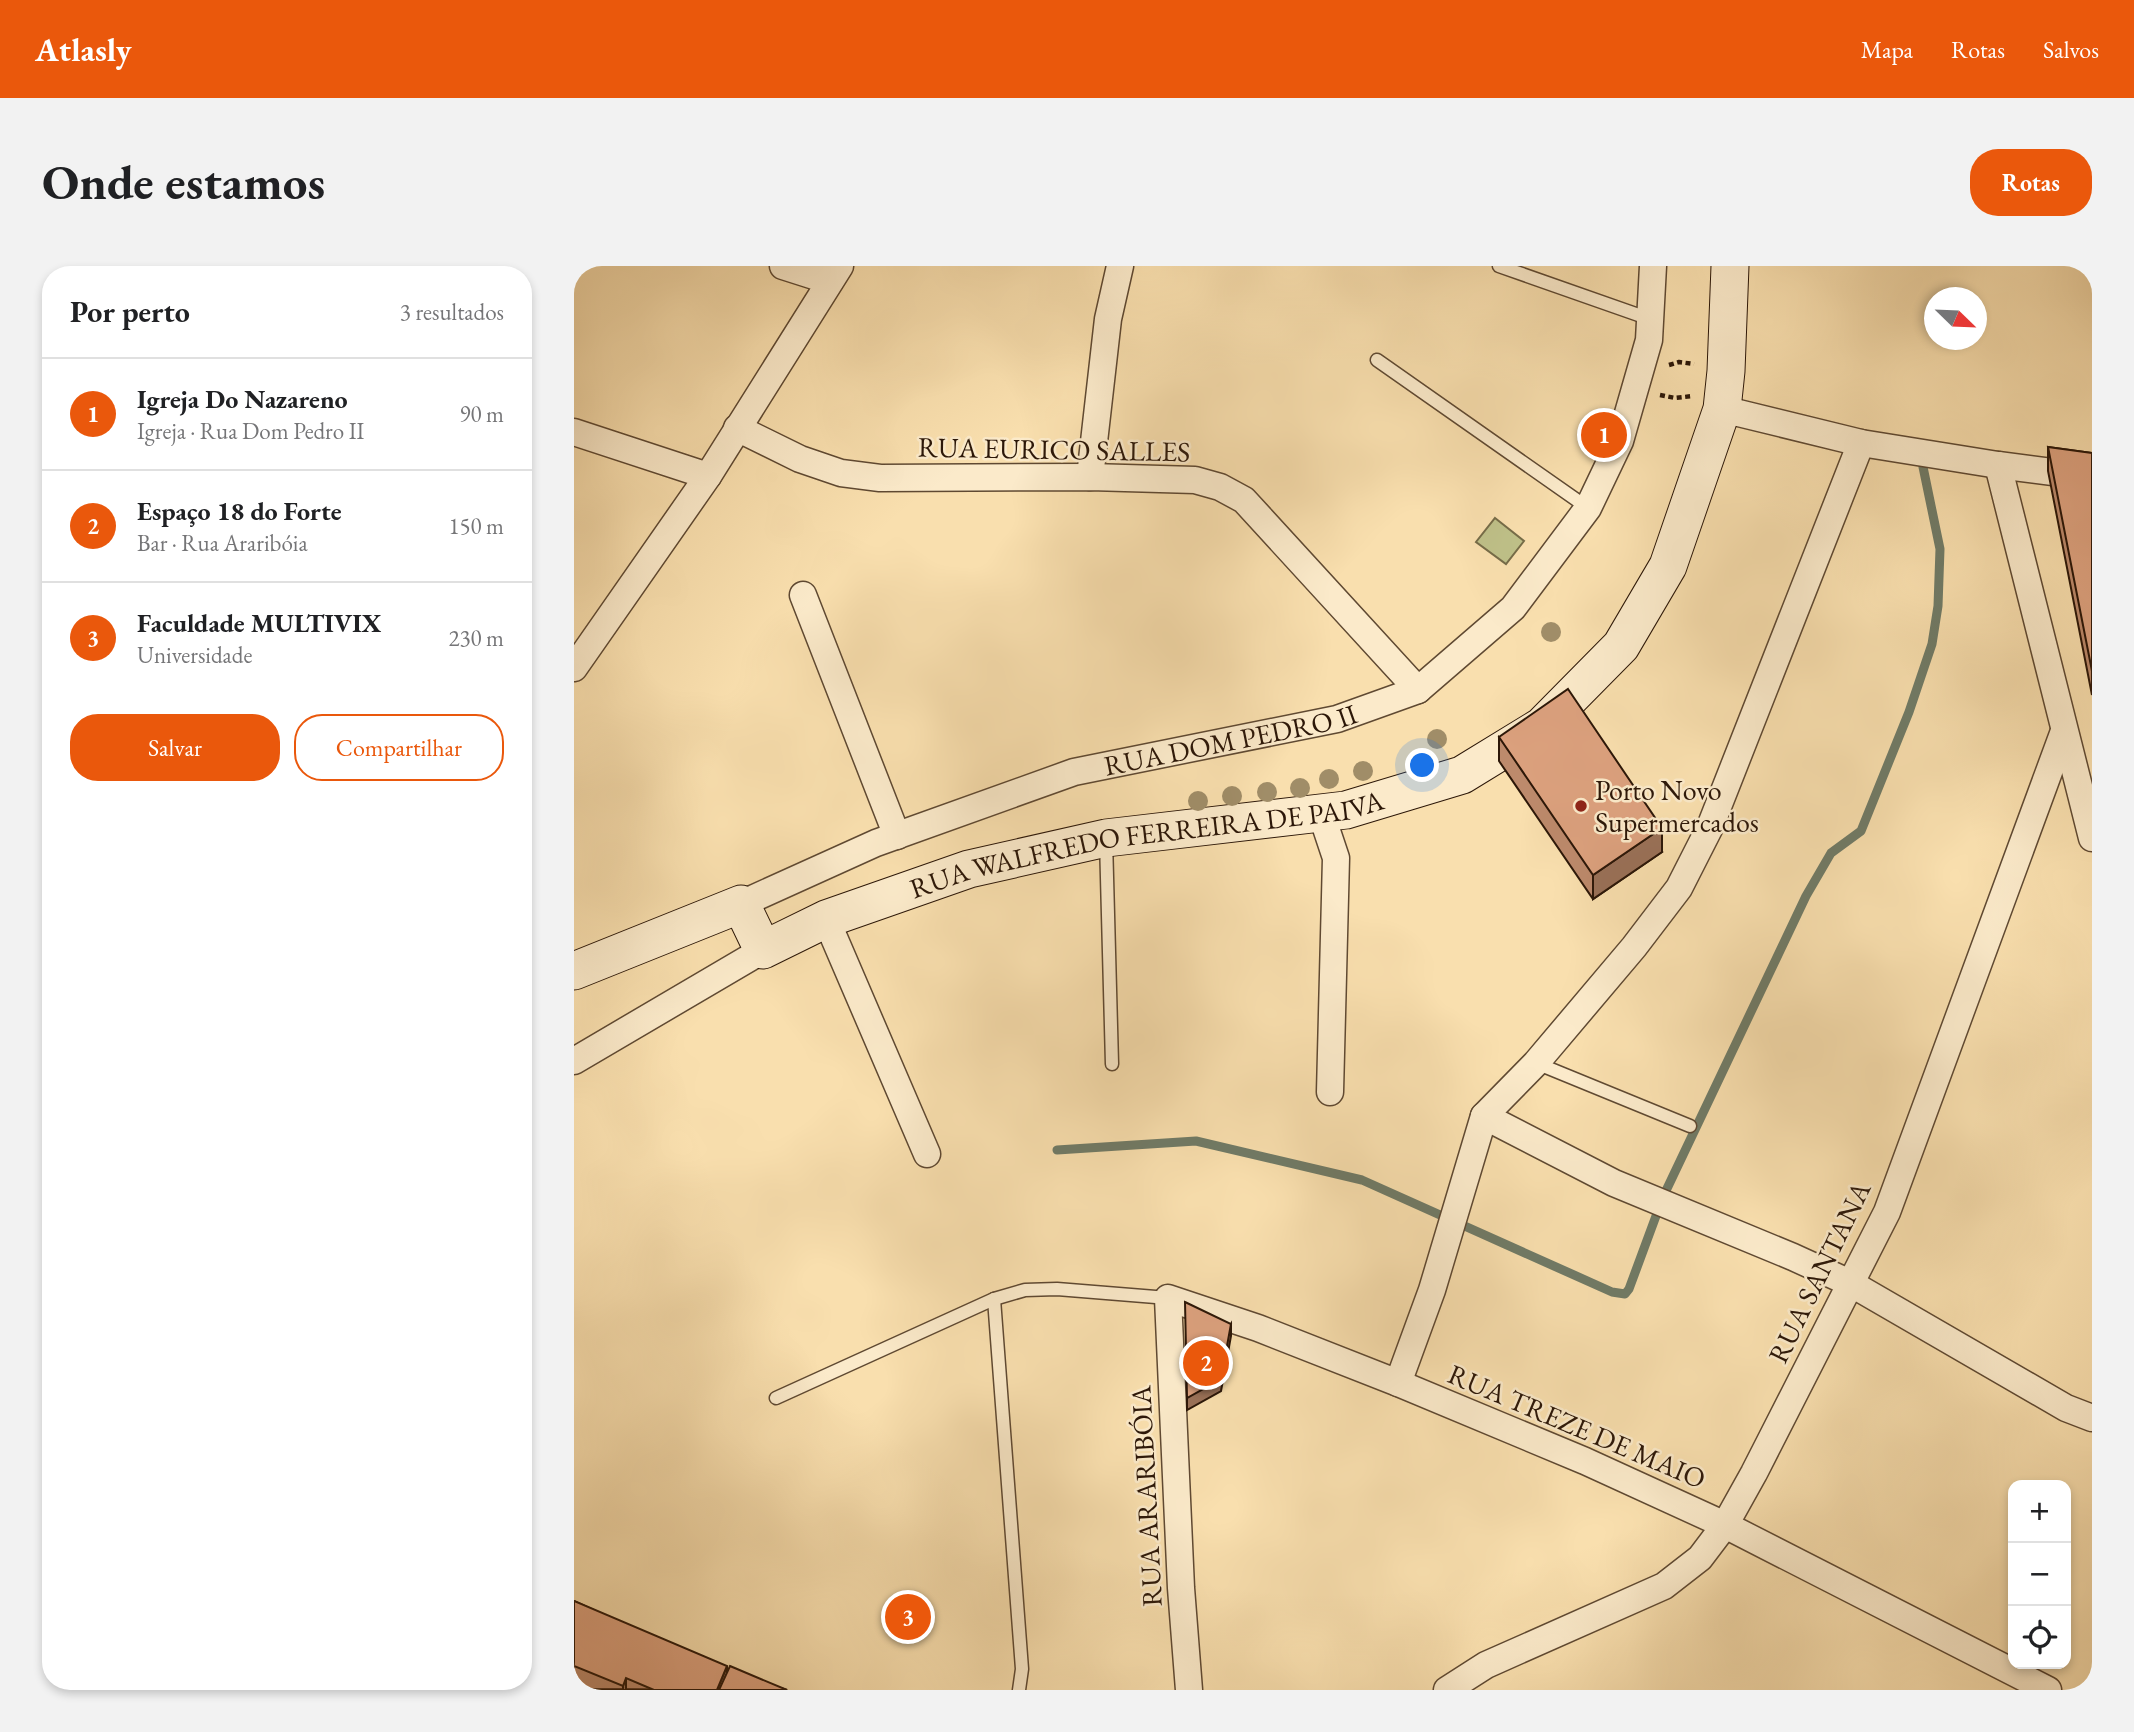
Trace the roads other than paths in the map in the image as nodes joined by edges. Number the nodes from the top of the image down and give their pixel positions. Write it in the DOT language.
graph roads {
  1 [pos="783,266"];
  2 [pos="1120,266"];
  3 [pos="1499,266"];
  4 [pos="1653,266"];
  5 [pos="1730,266"];
  6 [pos="835,274"];
  7 [pos="1650,319"];
  8 [pos="1377,360"];
  9 [pos="1724,393"];
  10 [pos="737,428"];
  11 [pos="574,432"];
  12 [pos="1861,443"];
  13 [pos="1998,465"];
  14 [pos="708,476"];
  15 [pos="1090,477"];
  16 [pos="2092,477"];
  17 [pos="1588,509"];
  18 [pos="803,594"];
  19 [pos="574,668"];
  20 [pos="1418,690"];
  21 [pos="2064,731"];
  22 [pos="1321,813"];
  23 [pos="897,835"];
  24 [pos="1106,838"];
  25 [pos="2092,838"];
  26 [pos="741,904"];
  27 [pos="826,919"];
  28 [pos="763,950"];
  29 [pos="574,971"];
  30 [pos="574,1061"];
  31 [pos="1536,1063"];
  32 [pos="1112,1064"];
  33 [pos="1330,1092"];
  34 [pos="1484,1116"];
  35 [pos="1690,1126"];
  36 [pos="927,1154"];
  37 [pos="1850,1283"];
  38 [pos="1168,1298"];
  39 [pos="995,1299"];
  40 [pos="1398,1382"];
  41 [pos="776,1398"];
  42 [pos="2092,1418"];
  43 [pos="1725,1525"];
  44 [pos="1019,1690"];
  45 [pos="1189,1690"];
  46 [pos="1447,1690"];
  47 [pos="2048,1690"];
  1 -- 6 [label="street"];
  2 -- 15 [label="street"];
  3 -- 7 [label="lane"];
  4 -- 7 [label="street, RUA DOM PEDRO II"];
  5 -- 9 [label="street, RUA WALFREDO FERREIRA DE PAIVA"];
  6 -- 10 [label="street"];
  7 -- 17 [label="street, RUA DOM PEDRO II"];
  8 -- 17 [label="lane"];
  9 -- 12 [label="street"];
  9 -- 22 [label="street, RUA WALFREDO FERREIRA DE PAIVA"];
  10 -- 14 [label="street"];
  10 -- 15 [label="street, RUA EURICO SALLES"];
  11 -- 14 [label="street"];
  12 -- 13 [label="street"];
  12 -- 31 [label="street"];
  13 -- 16 [label="street"];
  13 -- 21 [label="street"];
  14 -- 19 [label="street"];
  15 -- 20 [label="street, RUA EURICO SALLES"];
  17 -- 20 [label="street, RUA DOM PEDRO II"];
  18 -- 23 [label="street"];
  20 -- 23 [label="street, RUA DOM PEDRO II"];
  21 -- 25 [label="street"];
  21 -- 37 [label="street, RUA SANTANA"];
  22 -- 24 [label="street, RUA WALFREDO FERREIRA DE PAIVA"];
  22 -- 33 [label="street"];
  23 -- 26 [label="street, RUA DOM PEDRO II"];
  24 -- 27 [label="street, RUA WALFREDO FERREIRA DE PAIVA"];
  24 -- 32 [label="lane"];
  26 -- 28 [label="street"];
  26 -- 29 [label="street, RUA DOM PEDRO II"];
  27 -- 28 [label="street, RUA WALFREDO FERREIRA DE PAIVA"];
  27 -- 36 [label="street"];
  28 -- 30 [label="street, RUA WALFREDO FERREIRA DE PAIVA"];
  31 -- 34 [label="street"];
  31 -- 35 [label="lane"];
  34 -- 37 [label="street"];
  34 -- 40 [label="street"];
  37 -- 42 [label="street"];
  37 -- 43 [label="street, RUA SANTANA"];
  38 -- 39 [label="lane, RUA TREZE DE MAIO"];
  38 -- 40 [label="street, RUA TREZE DE MAIO"];
  38 -- 45 [label="street, RUA ARARIBÓIA"];
  39 -- 41 [label="lane, RUA TREZE DE MAIO"];
  39 -- 44 [label="lane"];
  40 -- 43 [label="street, RUA TREZE DE MAIO"];
  43 -- 46 [label="street, RUA SANTANA"];
  43 -- 47 [label="street, RUA TREZE DE MAIO"];
}
